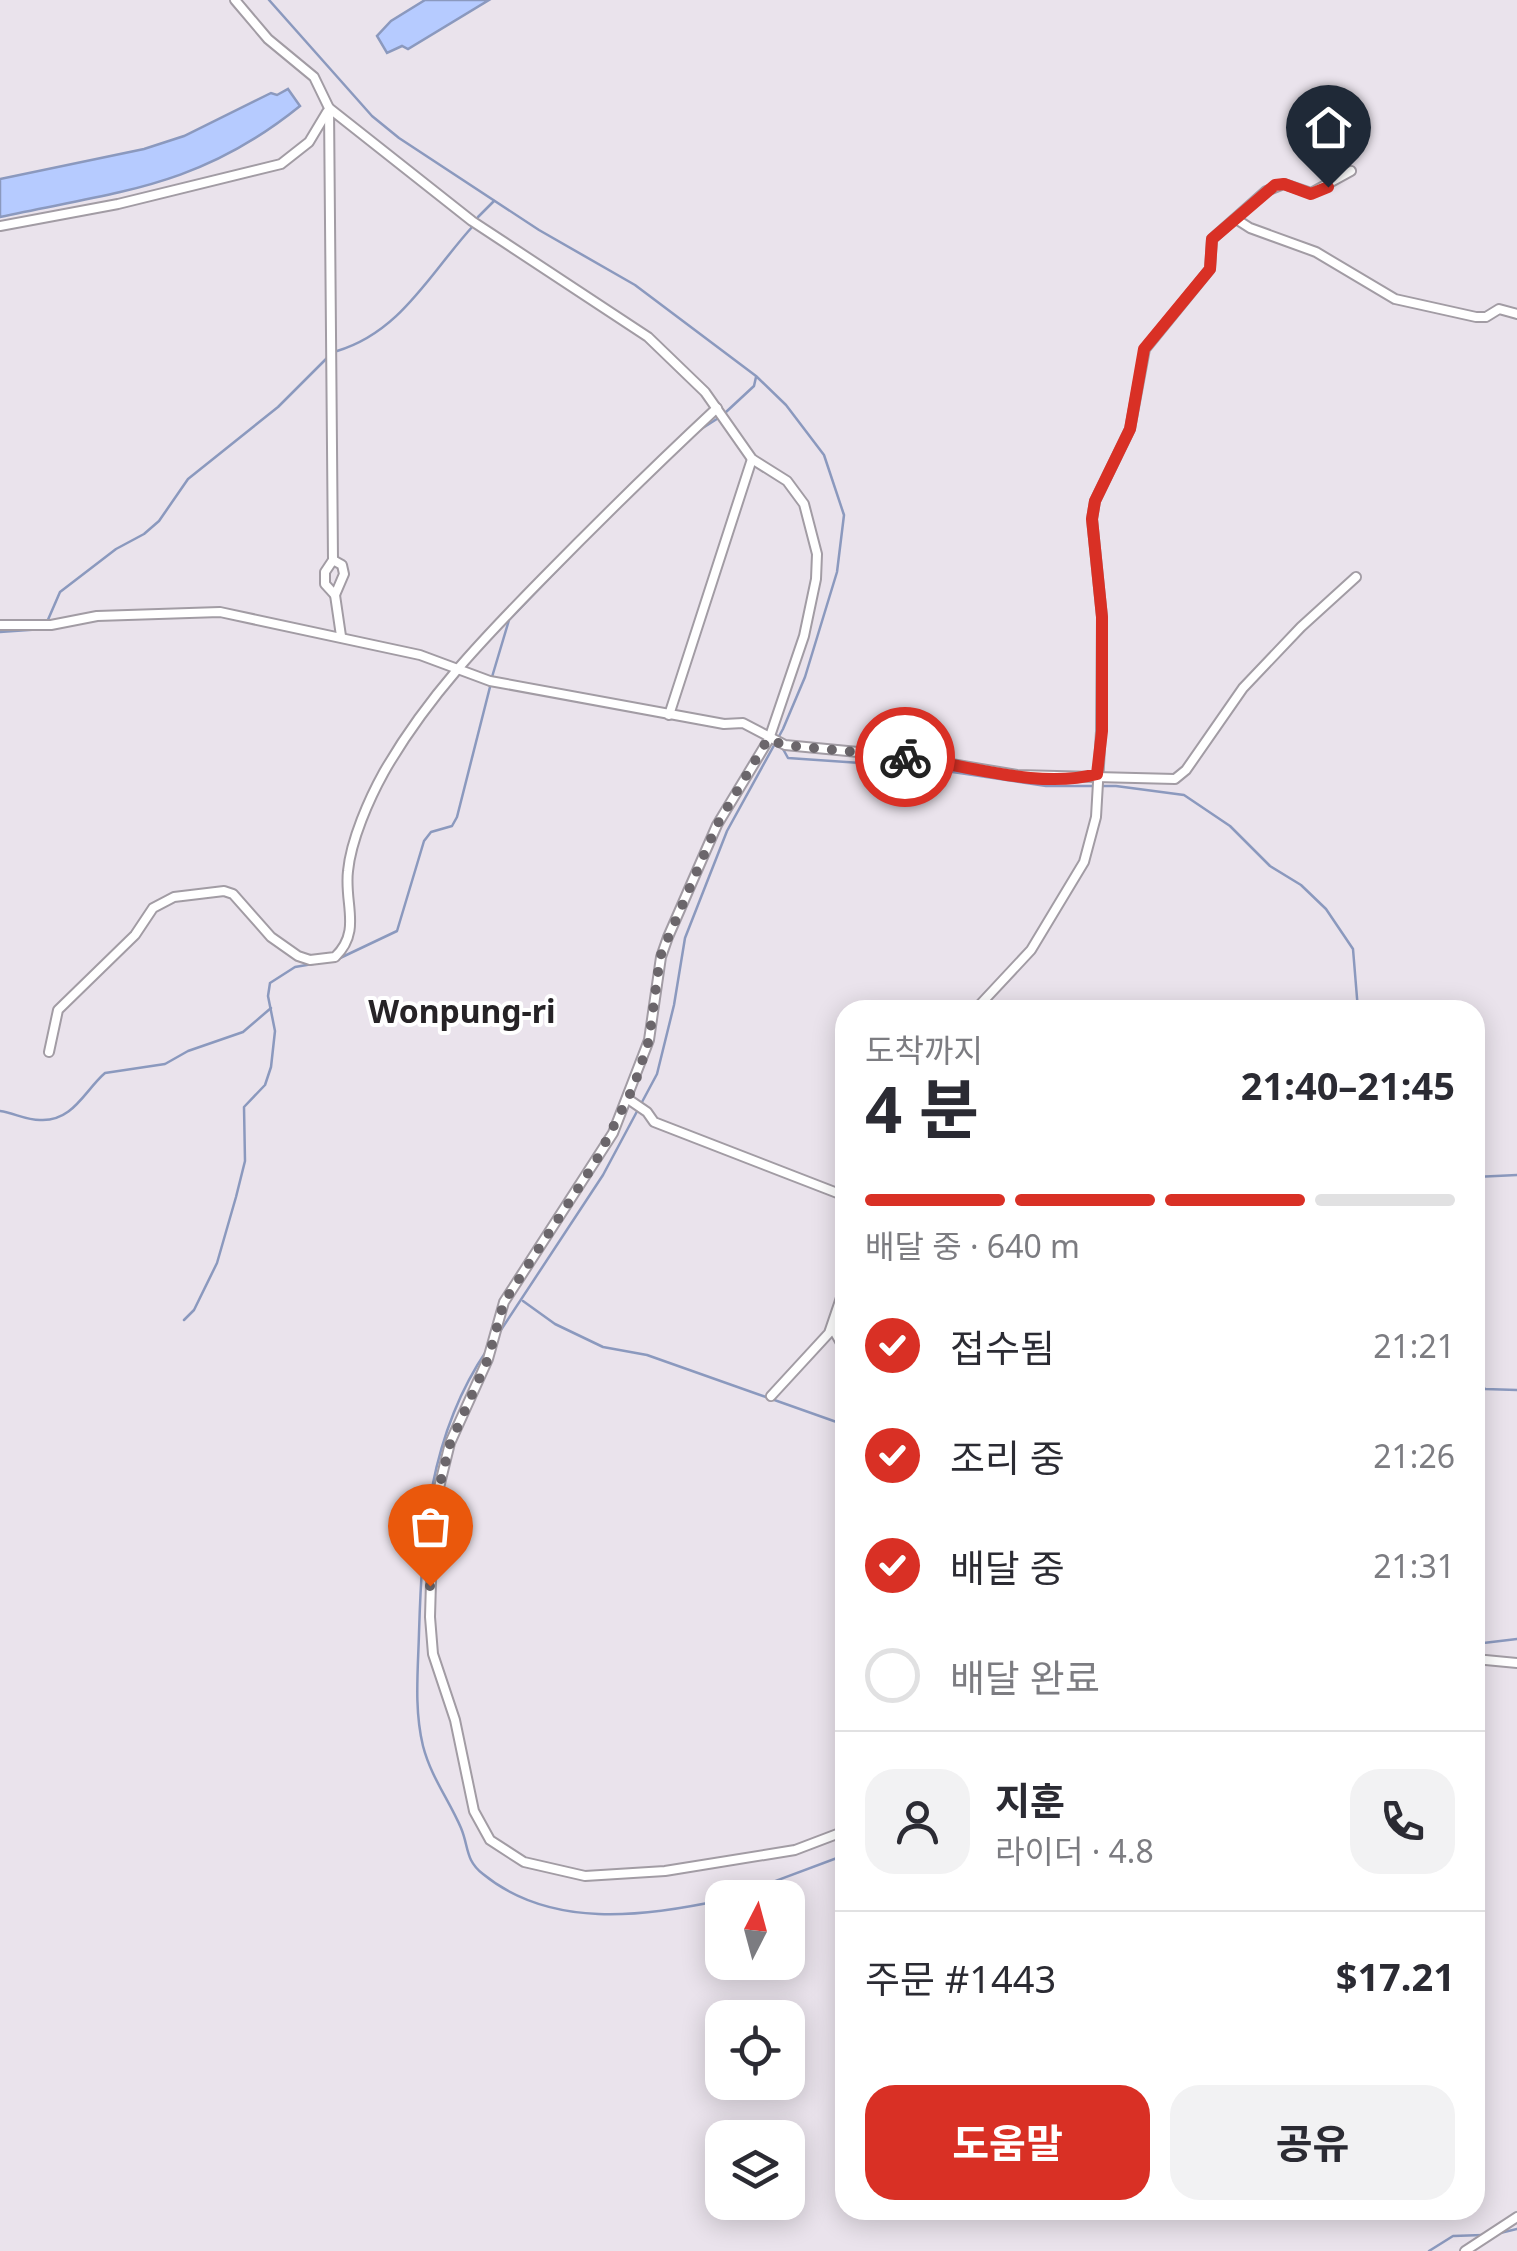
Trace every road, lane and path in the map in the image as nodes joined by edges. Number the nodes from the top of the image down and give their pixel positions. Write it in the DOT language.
graph roads {
  1 [pos="235,0"];
  2 [pos="329,108"];
  3 [pos="1350,171"];
  4 [pos="1236,219"];
  5 [pos="0,226"];
  6 [pos="1517,314"];
  7 [pos="717,408"];
  8 [pos="752,460"];
  9 [pos="333,560"];
  10 [pos="1356,577"];
  11 [pos="334,595"];
  12 [pos="0,625"];
  13 [pos="341,636"];
  14 [pos="456,667"];
  15 [pos="669,715"];
  16 [pos="768,739"];
  17 [pos="1097,774"];
  18 [pos="984,1000"];
  19 [pos="49,1052"];
  20 [pos="628,1099"];
  21 [pos="835,1192"];
  22 [pos="835,1315"];
  23 [pos="832,1324"];
  24 [pos="835,1335"];
  25 [pos="771,1396"];
  26 [pos="1485,1660"];
  27 [pos="1517,1663"];
  28 [pos="835,1835"];
  29 [pos="1517,2217"];
  30 [pos="1465,2251"];
  1 -- 2 [label="street"];
  2 -- 5 [label="street"];
  2 -- 7 [label="street"];
  2 -- 9 [label="street"];
  3 -- 4 [label="street"];
  4 -- 6 [label="street"];
  4 -- 17 [label="street"];
  7 -- 8 [label="street"];
  7 -- 14 [label="street"];
  8 -- 15 [label="street"];
  8 -- 16 [label="street"];
  9 -- 11 [label="street"];
  9 -- 11 [label="street"];
  10 -- 17 [label="street"];
  11 -- 13 [label="street"];
  12 -- 13 [label="street"];
  13 -- 14 [label="street"];
  14 -- 15 [label="street"];
  14 -- 19 [label="street"];
  15 -- 16 [label="street"];
  16 -- 17 [label="street"];
  16 -- 20 [label="street"];
  17 -- 18 [label="street"];
  20 -- 21 [label="street"];
  20 -- 28 [label="street"];
  22 -- 23 [label="street"];
  23 -- 24 [label="street"];
  23 -- 25 [label="street"];
  26 -- 27 [label="street"];
  29 -- 30 [label="street"];
}
